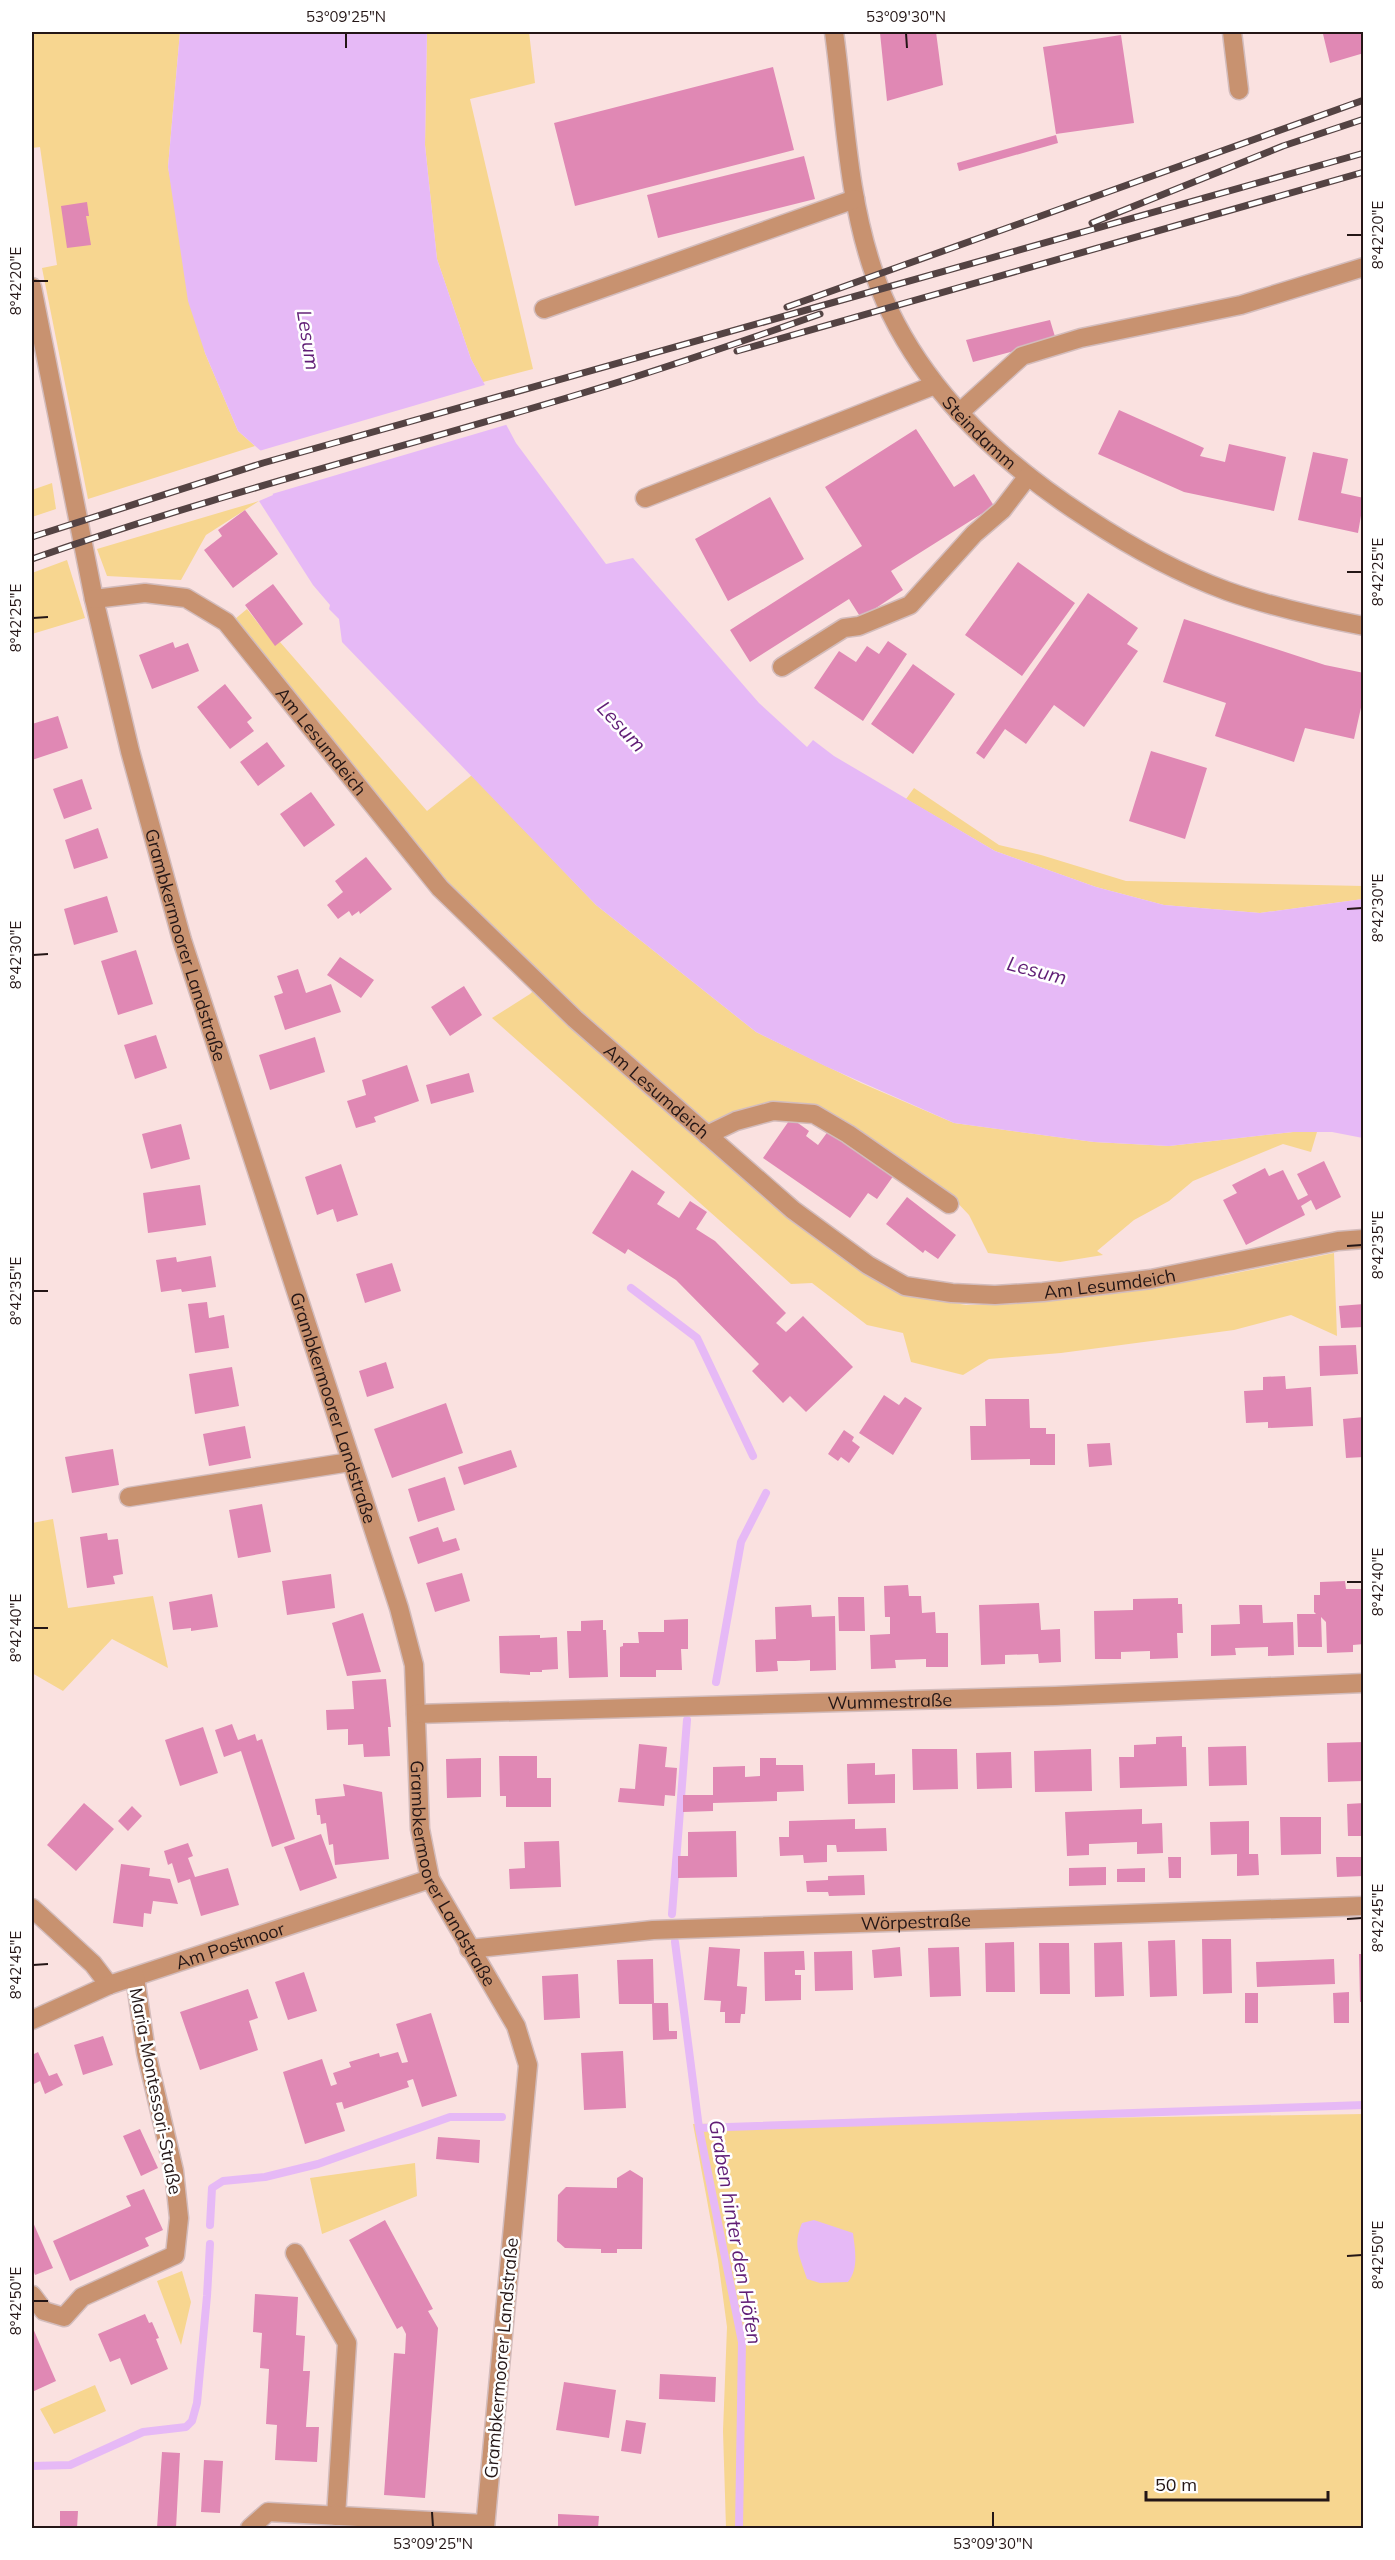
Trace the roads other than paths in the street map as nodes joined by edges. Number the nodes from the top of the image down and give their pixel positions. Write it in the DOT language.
graph roads {
  1 [pos="834,32"];
  2 [pos="1232,32"];
  3 [pos="1239,90"];
  4 [pos="855,199"];
  5 [pos="1364,267"];
  6 [pos="32,298"];
  7 [pos="544,309"];
  8 [pos="935,386"];
  9 [pos="959,413"];
  10 [pos="1028,477"];
  11 [pos="645,498"];
  12 [pos="94,598"];
  13 [pos="1364,626"];
  14 [pos="782,667"];
  15 [pos="707,1136"];
  16 [pos="949,1204"];
  17 [pos="1364,1239"];
  18 [pos="350,1462"];
  19 [pos="129,1497"];
  20 [pos="1364,1683"];
  21 [pos="416,1714"];
  22 [pos="430,1879"];
  23 [pos="1364,1906"];
  24 [pos="32,1908"];
  25 [pos="469,1949"];
  26 [pos="135,1977"];
  27 [pos="109,1985"];
  28 [pos="32,2020"];
  29 [pos="295,2253"];
  30 [pos="32,2295"];
  31 [pos="336,2516"];
  32 [pos="252,2526"];
  33 [pos="485,2526"];
  1 -- 4 [label="street, Steindamm"];
  2 -- 3 [label="street"];
  4 -- 7 [label="street"];
  4 -- 8 [label="street, Steindamm"];
  5 -- 9 [label="street"];
  6 -- 12 [label="street, Grambkermoorer Landstraße"];
  8 -- 9 [label="street, Steindamm"];
  8 -- 11 [label="street"];
  9 -- 10 [label="street, Steindamm"];
  10 -- 13 [label="street, Steindamm"];
  10 -- 14 [label="street"];
  12 -- 15 [label="street, Am Lesumdeich"];
  12 -- 18 [label="street, Grambkermoorer Landstraße"];
  15 -- 16 [label="street"];
  15 -- 17 [label="street, Am Lesumdeich"];
  18 -- 19 [label="street"];
  18 -- 21 [label="street, Grambkermoorer Landstraße"];
  20 -- 21 [label="street, Wummestraße"];
  21 -- 22 [label="street, Grambkermoorer Landstraße"];
  22 -- 25 [label="street, Grambkermoorer Landstraße"];
  22 -- 26 [label="street, Am Postmoor"];
  23 -- 25 [label="street, Wörpestraße"];
  24 -- 27 [label="street"];
  25 -- 33 [label="street, Grambkermoorer Landstraße"];
  26 -- 27 [label="street, Am Postmoor"];
  26 -- 30 [label="street, Maria-Montessori-Straße"];
  27 -- 28 [label="street, Am Postmoor"];
  29 -- 31 [label="street"];
  31 -- 32 [label="street"];
  31 -- 33 [label="street"];
}
